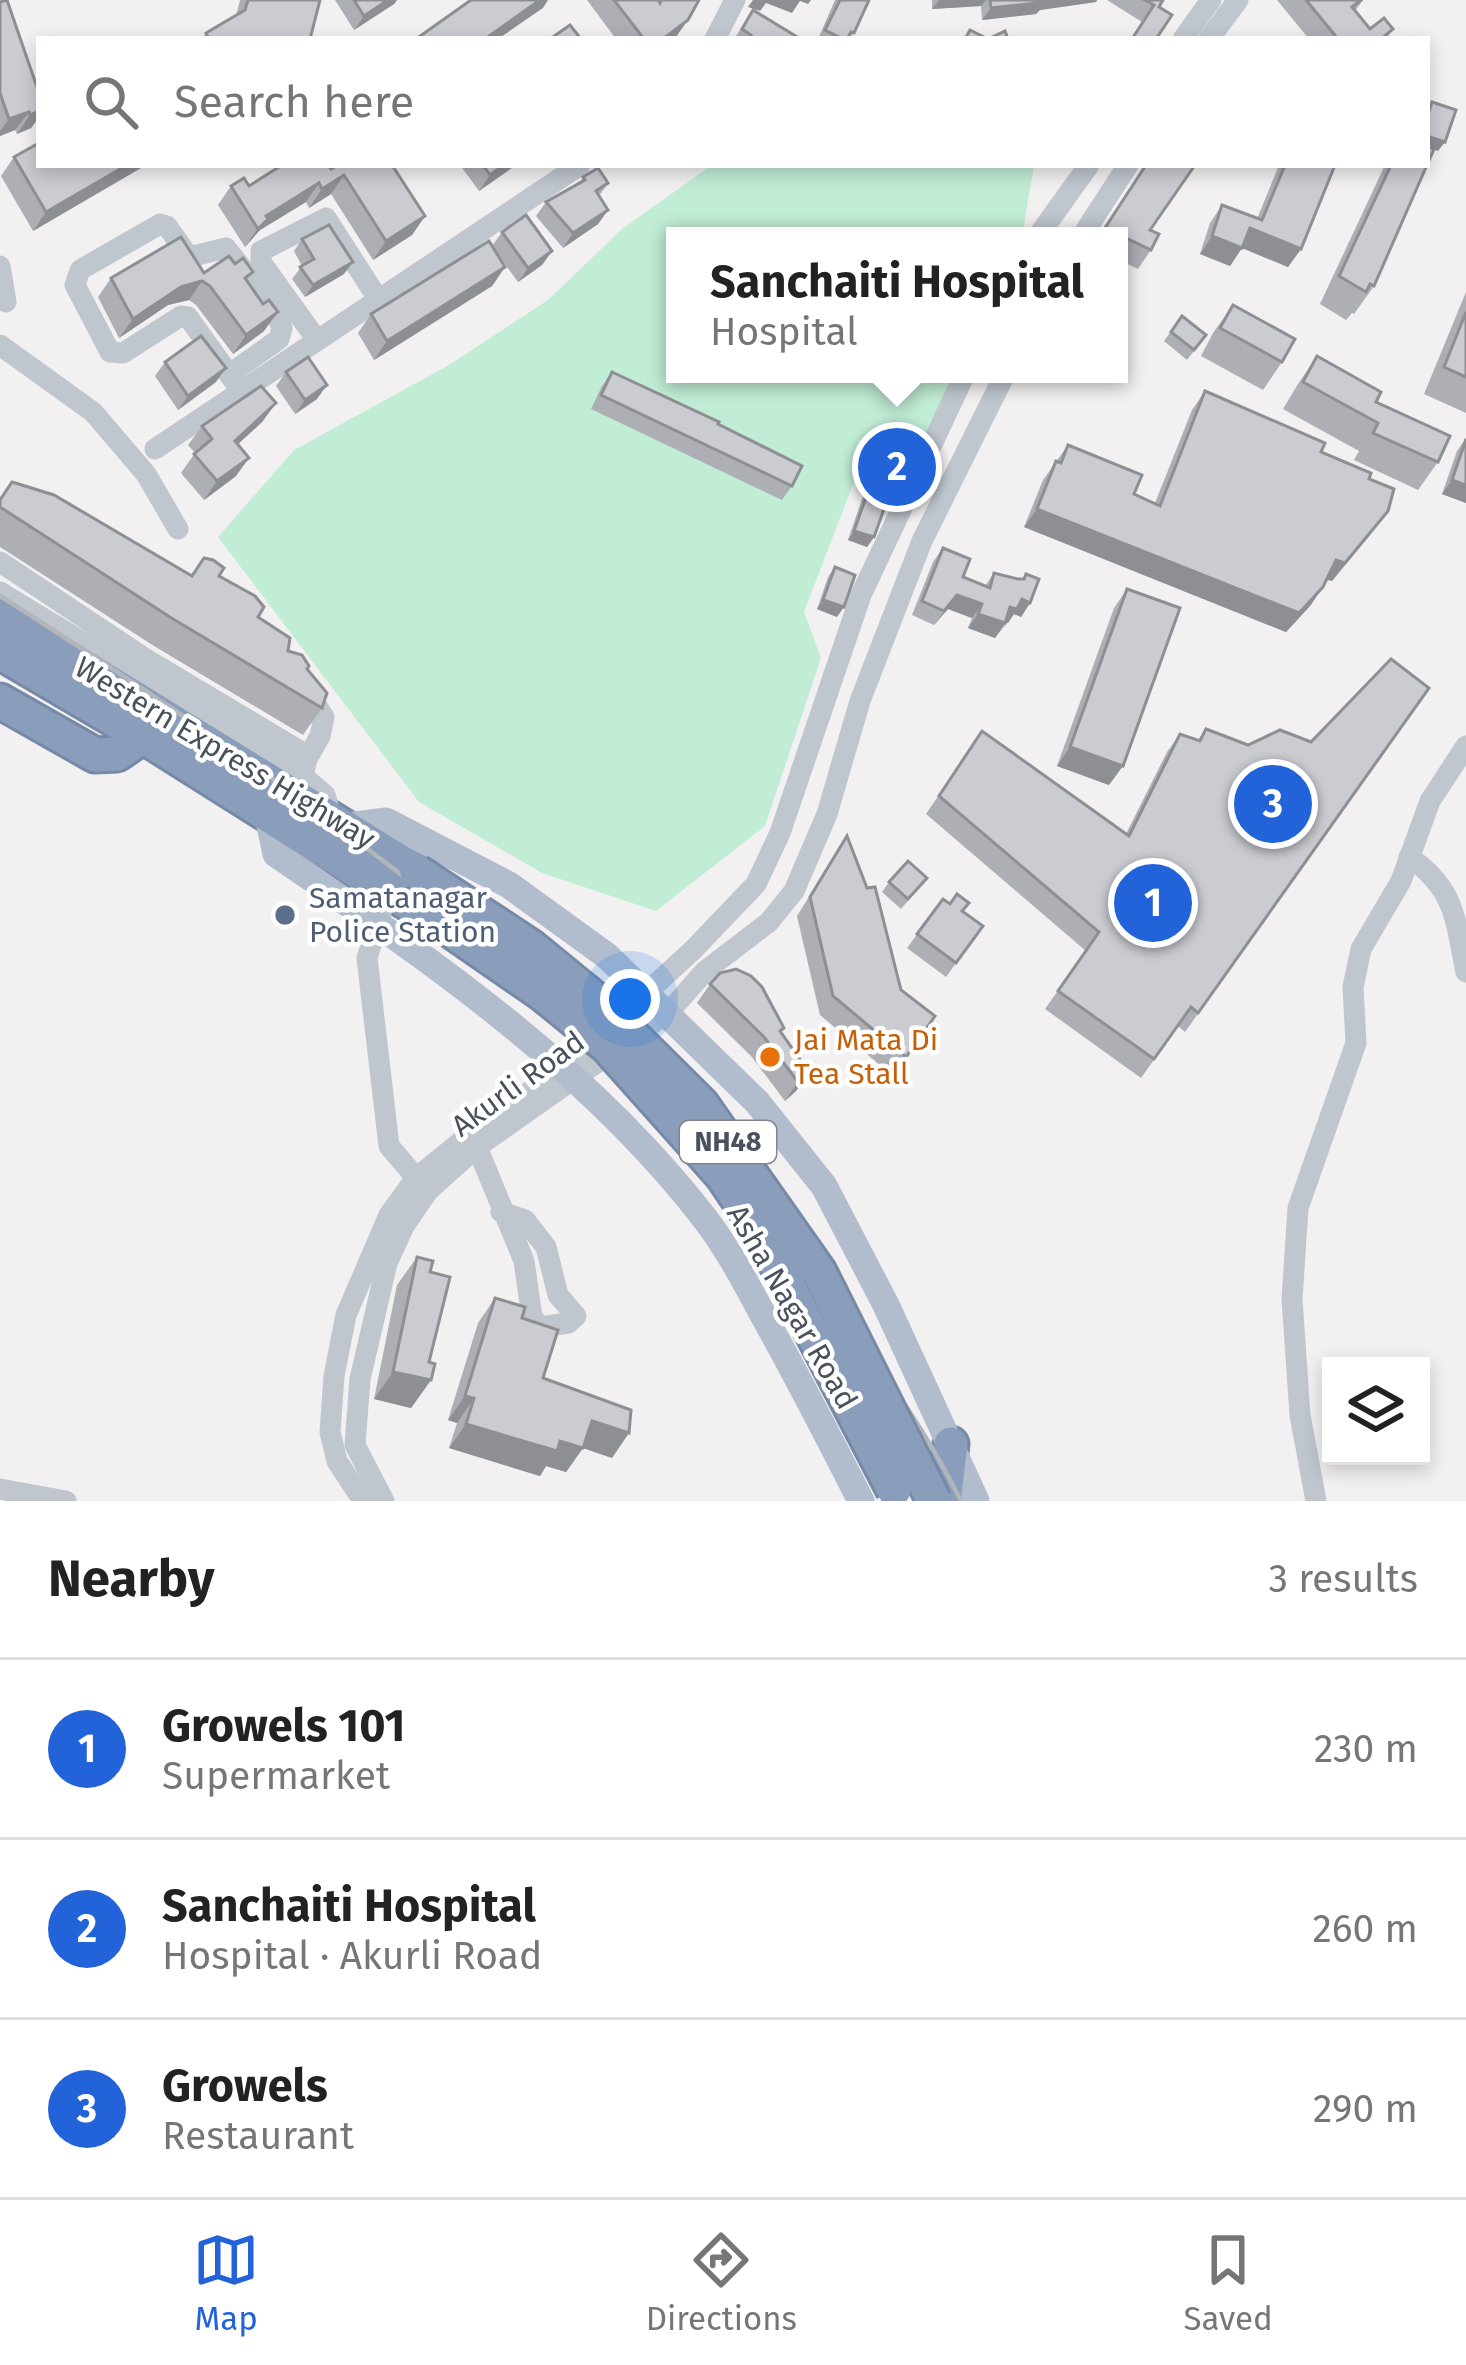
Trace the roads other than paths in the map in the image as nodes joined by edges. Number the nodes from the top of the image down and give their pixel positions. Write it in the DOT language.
graph roads {
  1 [pos="735,0"];
  2 [pos="1211,0"];
  3 [pos="1238,0"];
  4 [pos="717,36"];
  5 [pos="1186,36"];
  6 [pos="1211,36"];
  7 [pos="575,168"];
  8 [pos="1087,168"];
  9 [pos="1126,168"];
  10 [pos="1044,227"];
  11 [pos="1088,227"];
  12 [pos="0,266"];
  13 [pos="374,291"];
  14 [pos="6,302"];
  15 [pos="312,331"];
  16 [pos="0,345"];
  17 [pos="236,383"];
  18 [pos="961,383"];
  19 [pos="1001,383"];
  20 [pos="155,449"];
  21 [pos="178,529"];
  22 [pos="0,562"];
  23 [pos="0,592"];
  24 [pos="0,615"];
  25 [pos="12,660"];
  26 [pos="142,666"];
  27 [pos="293,672"];
  28 [pos="1,701"];
  29 [pos="143,736"];
  30 [pos="1466,746"];
  31 [pos="302,776"];
  32 [pos="268,816"];
  33 [pos="340,821"];
  34 [pos="1409,857"];
  35 [pos="388,890"];
  36 [pos="378,924"];
  37 [pos="1466,972"];
  38 [pos="645,991"];
  39 [pos="669,1012"];
  40 [pos="571,1074"];
  41 [pos="477,1147"];
  42 [pos="422,1185"];
  43 [pos="501,1212"];
  44 [pos="951,1444"];
  45 [pos="0,1489"];
  46 [pos="66,1501"];
  47 [pos="363,1501"];
  48 [pos="384,1501"];
  49 [pos="861,1501"];
  50 [pos="899,1501"];
  51 [pos="934,1501"];
  52 [pos="944,1501"];
  53 [pos="976,1501"];
  54 [pos="1316,1501"];
  1 -- 4 [label="street"];
  2 -- 5 [label="street"];
  3 -- 6 [label="street"];
  7 -- 13 [label="street"];
  8 -- 10 [label="street"];
  9 -- 11 [label="street"];
  12 -- 14 [label="street"];
  13 -- 15 [label="street"];
  13 -- 15 [label="street"];
  15 -- 17 [label="street"];
  16 -- 21 [label="street"];
  17 -- 17 [label="street"];
  17 -- 20 [label="street"];
  18 -- 38 [label="street, Akurli Road"];
  19 -- 39 [label="street, Akurli Road"];
  22 -- 26 [label="street"];
  23 -- 26 [label="street"];
  24 -- 31 [label="highway, Western Express Highway / NH48"];
  25 -- 28 [label="highway"];
  25 -- 29 [label="highway, Western Express Highway / NH48"];
  26 -- 31 [label="street"];
  27 -- 31 [label="street"];
  28 -- 29 [label="highway"];
  29 -- 32 [label="highway, Western Express Highway / NH48"];
  30 -- 34 [label="street"];
  31 -- 33 [label="highway, Western Express Highway / NH48"];
  32 -- 35 [label="highway, Western Express Highway / NH48"];
  32 -- 36 [label="main road, Asha Nagar Road"];
  33 -- 38 [label="main road"];
  33 -- 51 [label="highway, Western Express Highway / NH48, bridge"];
  34 -- 37 [label="street"];
  34 -- 54 [label="street"];
  35 -- 36 [label="street"];
  35 -- 50 [label="highway, Western Express Highway / NH48, bridge"];
  36 -- 40 [label="main road, Asha Nagar Road"];
  36 -- 42 [label="street"];
  38 -- 39 [label="main road"];
  38 -- 40 [label="street, Akurli Road"];
  39 -- 40 [label="street, Akurli Road"];
  39 -- 44 [label="main road"];
  40 -- 41 [label="street, Akurli Road"];
  40 -- 42 [label="street, Akurli Road"];
  40 -- 49 [label="main road, Asha Nagar Road"];
  41 -- 42 [label="street, Akurli Road"];
  41 -- 43 [label="street"];
  42 -- 47 [label="street, Akurli Road"];
  42 -- 48 [label="street, Akurli Road"];
  43 -- 43 [label="street"];
  44 -- 52 [label="highway"];
  44 -- 53 [label="main road"];
  45 -- 46 [label="street"];
}
